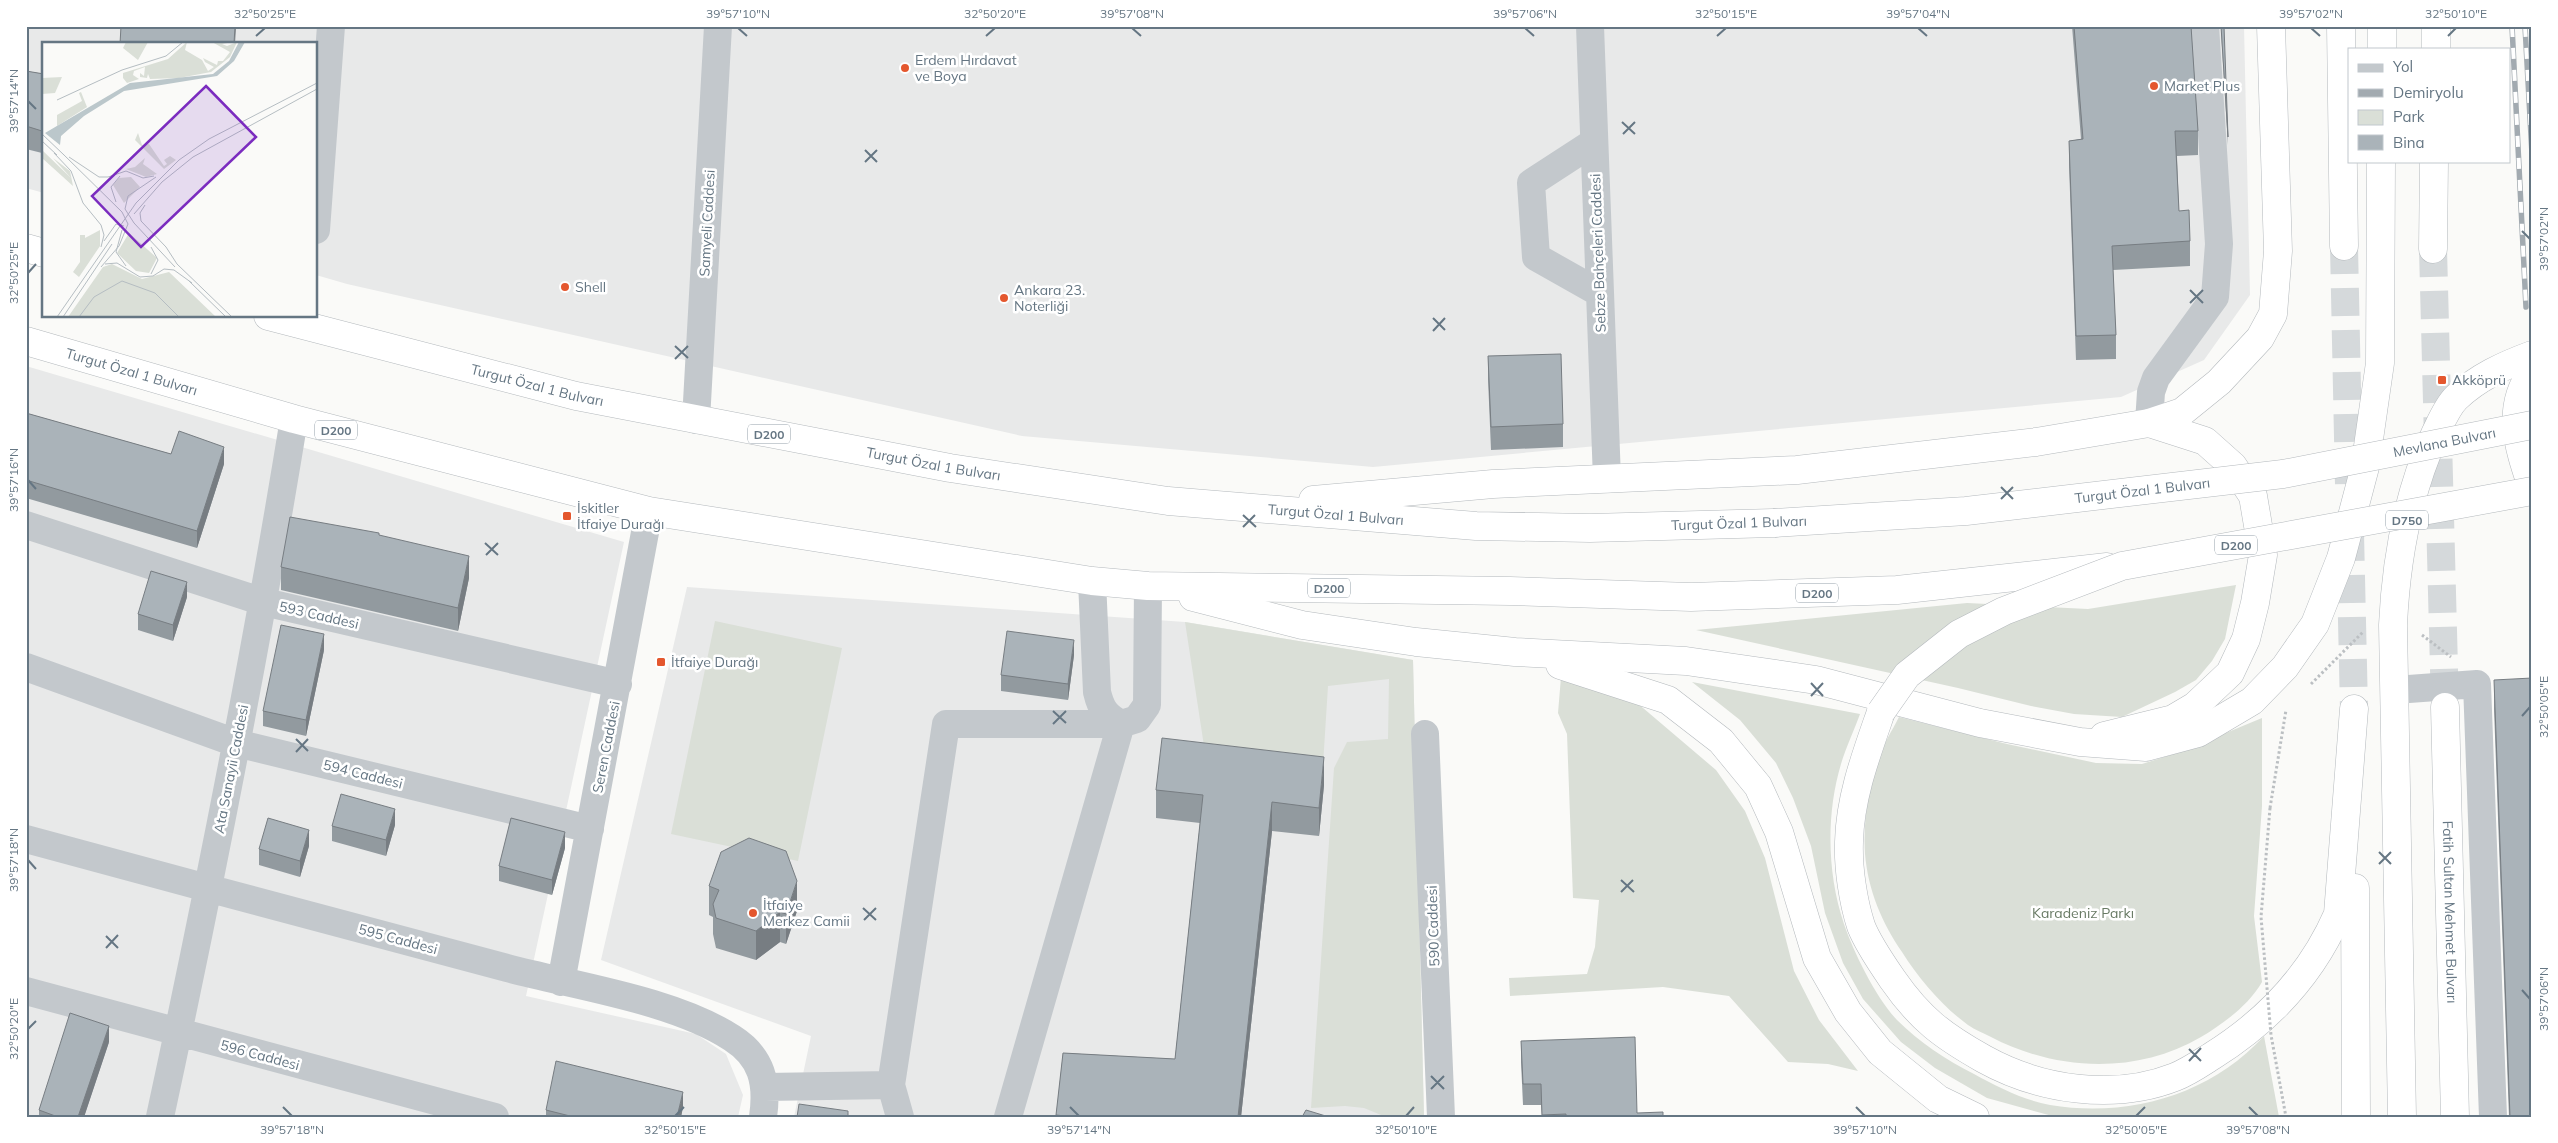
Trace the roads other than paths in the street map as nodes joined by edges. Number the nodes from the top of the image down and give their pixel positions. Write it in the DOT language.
graph roads {
  1 [pos="331,26"];
  2 [pos="718,26"];
  3 [pos="1590,26"];
  4 [pos="2205,26"];
  5 [pos="2271,26"];
  6 [pos="2341,26"];
  7 [pos="2382,26"];
  8 [pos="2436,26"];
  9 [pos="2382,48"];
  10 [pos="2436,48"];
  11 [pos="1594,142"];
  12 [pos="2381,162"];
  13 [pos="2434,162"];
  14 [pos="318,203"];
  15 [pos="2344,246"];
  16 [pos="26,248"];
  17 [pos="2433,249"];
  18 [pos="42,252"];
  19 [pos="1598,292"];
  20 [pos="282,318"];
  21 [pos="310,322"];
  22 [pos="26,341"];
  23 [pos="2532,355"];
  24 [pos="2532,372"];
  25 [pos="294,419"];
  26 [pos="696,420"];
  27 [pos="2149,423"];
  28 [pos="2532,425"];
  29 [pos="2357,459"];
  30 [pos="1607,479"];
  31 [pos="2532,489"];
  32 [pos="1234,507"];
  33 [pos="649,511"];
  34 [pos="26,525"];
  35 [pos="2122,566"];
  36 [pos="1092,581"];
  37 [pos="1148,586"];
  38 [pos="264,602"];
  39 [pos="1515,652"];
  40 [pos="26,667"];
  41 [pos="618,684"];
  42 [pos="2395,690"];
  43 [pos="2445,708"];
  44 [pos="1121,724"];
  45 [pos="1425,734"];
  46 [pos="236,742"];
  47 [pos="2080,742"];
  48 [pos="590,829"];
  49 [pos="26,839"];
  50 [pos="209,889"];
  51 [pos="561,982"];
  52 [pos="26,991"];
  53 [pos="178,1033"];
  54 [pos="762,1074"];
  55 [pos="891,1085"];
  56 [pos="160,1117"];
  57 [pos="495,1117"];
  58 [pos="763,1117"];
  59 [pos="900,1117"];
  60 [pos="1008,1117"];
  61 [pos="1441,1117"];
  62 [pos="1975,1117"];
  63 [pos="2356,1117"];
  64 [pos="2402,1117"];
  65 [pos="2455,1117"];
  66 [pos="2493,1117"];
  1 -- 14 [label="street"];
  2 -- 26 [label="street, Samyeli Caddesi"];
  3 -- 11 [label="street, Sebze Bahçeleri Caddesi"];
  4 -- 27 [label="street"];
  5 -- 27 [label="highway"];
  6 -- 15 [label="highway"];
  7 -- 9 [label="highway"];
  8 -- 10 [label="highway"];
  11 -- 19 [label="street, Sebze Bahçeleri Caddesi"];
  11 -- 19 [label="street"];
  12 -- 47 [label="highway"];
  13 -- 17 [label="highway"];
  16 -- 18 [label="highway"];
  19 -- 30 [label="street, Sebze Bahçeleri Caddesi"];
  20 -- 21 [label="highway, Turgut Özal 1 Bulvarı / D200"];
  21 -- 26 [label="highway, Turgut Özal 1 Bulvarı / D200"];
  22 -- 25 [label="highway, Turgut Özal 1 Bulvarı / D200"];
  23 -- 42 [label="highway, D750"];
  24 -- 31 [label="highway"];
  25 -- 33 [label="highway, Turgut Özal 1 Bulvarı / D200"];
  25 -- 38 [label="street, Ata Sanayii Caddesi"];
  26 -- 32 [label="highway, Turgut Özal 1 Bulvarı / D200"];
  27 -- 30 [label="highway"];
  27 -- 47 [label="highway"];
  28 -- 29 [label="highway, Mevlana Bulvarı / D200, bridge"];
  29 -- 32 [label="highway, Turgut Özal 1 Bulvarı / D200, bridge"];
  30 -- 32 [label="highway"];
  31 -- 35 [label="highway, Turgut Özal 1 Bulvarı / D200, bridge"];
  33 -- 36 [label="highway, Turgut Özal 1 Bulvarı / D200"];
  33 -- 41 [label="street, Seren Caddesi"];
  34 -- 38 [label="street, 593 Caddesi"];
  35 -- 37 [label="highway, Turgut Özal 1 Bulvarı / D200, bridge"];
  35 -- 63 [label="highway, bridge"];
  36 -- 37 [label="highway, Turgut Özal 1 Bulvarı / D200"];
  36 -- 44 [label="street"];
  37 -- 39 [label="highway, Turgut Özal 1 Bulvarı"];
  37 -- 44 [label="street"];
  38 -- 41 [label="street, 593 Caddesi"];
  38 -- 46 [label="street, Ata Sanayii Caddesi"];
  39 -- 47 [label="highway"];
  39 -- 62 [label="highway"];
  40 -- 46 [label="street, 594 Caddesi"];
  41 -- 48 [label="street, Seren Caddesi"];
  42 -- 64 [label="highway, D750"];
  42 -- 66 [label="street"];
  43 -- 65 [label="highway, Fatih Sultan Mehmet Bulvarı"];
  44 -- 55 [label="street"];
  44 -- 60 [label="street"];
  45 -- 61 [label="street, 590 Caddesi"];
  46 -- 48 [label="street, 594 Caddesi"];
  46 -- 50 [label="street, Ata Sanayii Caddesi"];
  48 -- 51 [label="street, Seren Caddesi"];
  49 -- 50 [label="street, 595 Caddesi"];
  50 -- 51 [label="street, 595 Caddesi"];
  50 -- 53 [label="street, Ata Sanayii Caddesi"];
  51 -- 54 [label="street, 595 Caddesi"];
  52 -- 53 [label="street, 596 Caddesi"];
  53 -- 56 [label="street, Ata Sanayii Caddesi"];
  53 -- 57 [label="street, 596 Caddesi"];
  54 -- 55 [label="street"];
  54 -- 58 [label="street"];
  55 -- 59 [label="street"];
}
